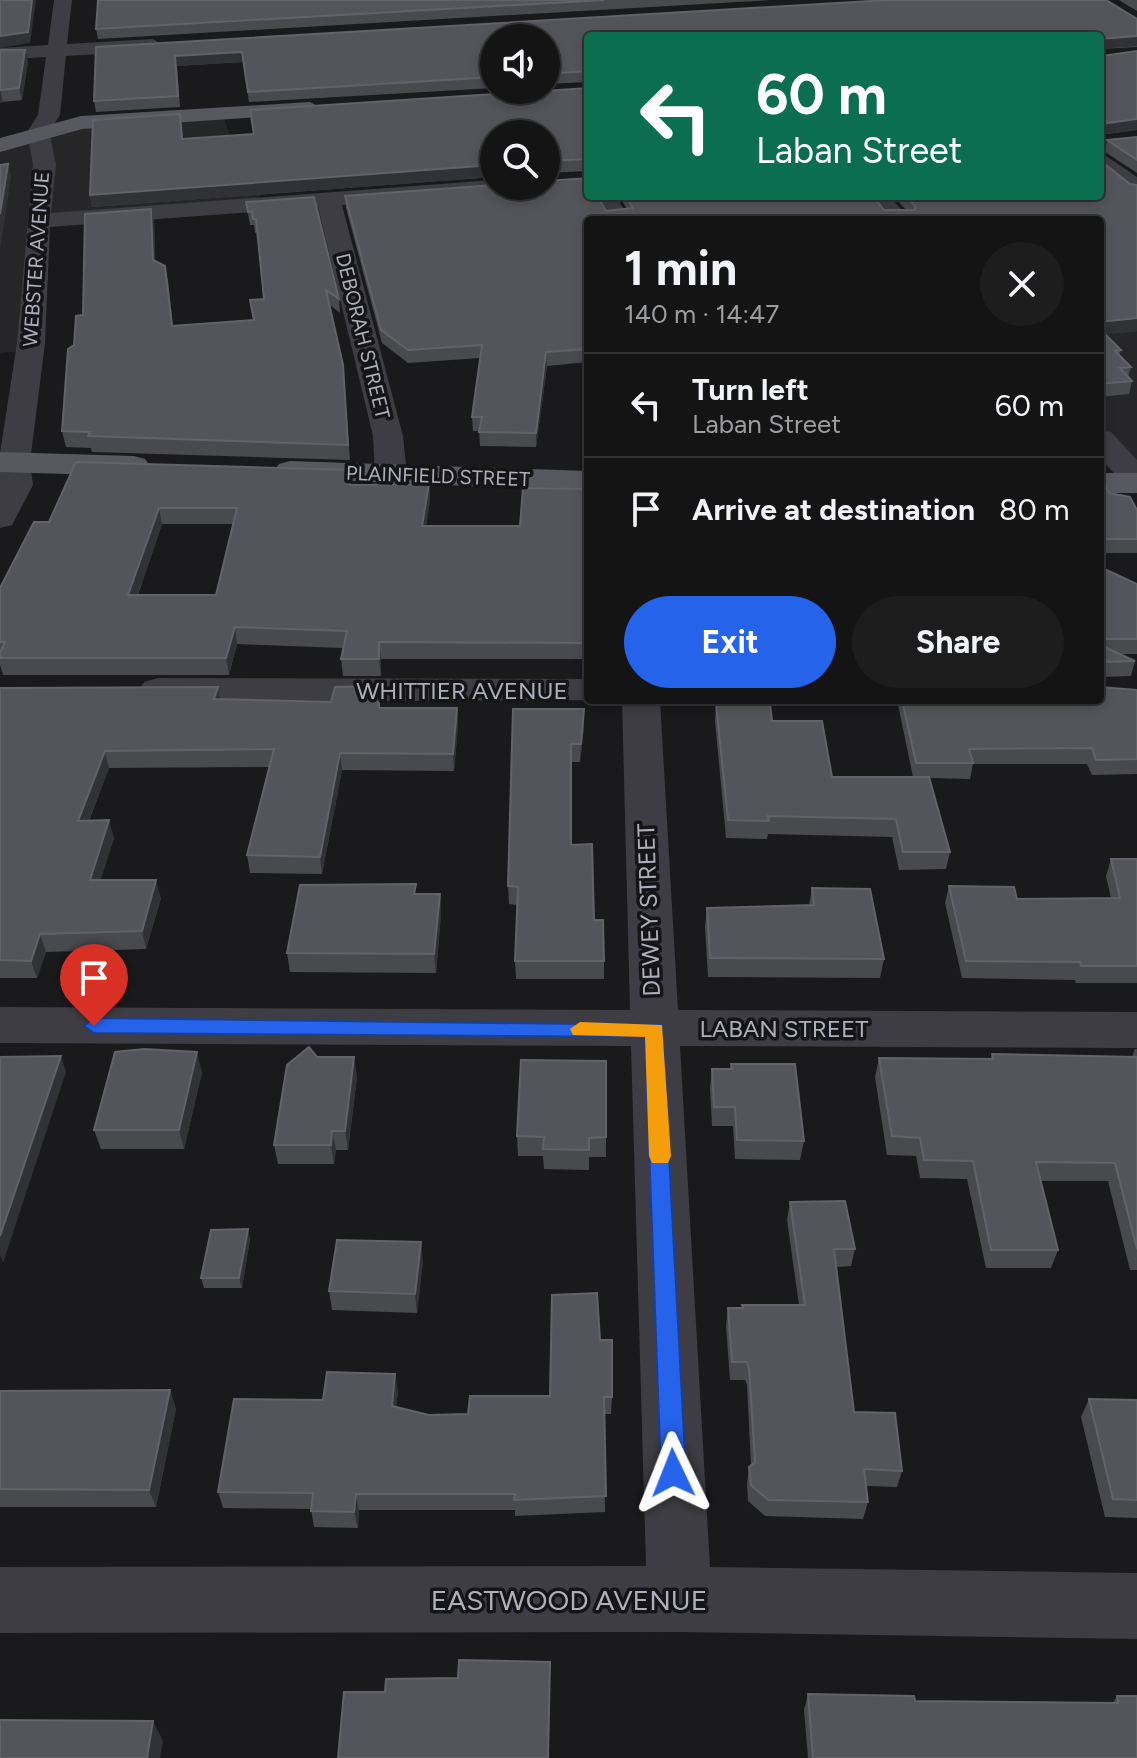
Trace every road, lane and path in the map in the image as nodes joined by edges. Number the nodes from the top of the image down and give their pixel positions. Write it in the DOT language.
graph roads {
  1 [pos="63,0"];
  2 [pos="177,44"];
  3 [pos="56,51"];
  4 [pos="0,54"];
  5 [pos="337,106"];
  6 [pos="0,130"];
  7 [pos="38,132"];
  8 [pos="0,145"];
  9 [pos="1104,147"];
  10 [pos="480,188"];
  11 [pos="1137,188"];
  12 [pos="328,199"];
  13 [pos="880,200"];
  14 [pos="895,216"];
  15 [pos="38,221"];
  16 [pos="1104,444"];
  17 [pos="7,462"];
  18 [pos="171,467"];
  19 [pos="265,470"];
  20 [pos="391,475"];
  21 [pos="584,481"];
  22 [pos="1137,481"];
  23 [pos="1104,483"];
  24 [pos="0,518"];
  25 [pos="127,690"];
  26 [pos="584,691"];
  27 [pos="641,704"];
  28 [pos="0,1025"];
  29 [pos="655,1030"];
  30 [pos="1137,1030"];
  31 [pos="679,1599"];
  32 [pos="0,1600"];
  33 [pos="1137,1606"];
  1 -- 3 [label="street, WEBSTER AVENUE"];
  2 -- 3 [label="street"];
  3 -- 4 [label="street"];
  3 -- 7 [label="street, WEBSTER AVENUE"];
  5 -- 7 [label="main road"];
  6 -- 7 [label="street"];
  7 -- 8 [label="main road"];
  7 -- 15 [label="street, WEBSTER AVENUE"];
  9 -- 11 [label="street"];
  10 -- 12 [label="street"];
  12 -- 15 [label="street"];
  12 -- 20 [label="street, DEBORAH STREET"];
  13 -- 14 [label="street"];
  15 -- 17 [label="street, WEBSTER AVENUE"];
  16 -- 22 [label="street"];
  17 -- 18 [label="main road"];
  17 -- 24 [label="street, WEBSTER AVENUE"];
  19 -- 20 [label="main road, PLAINFIELD STREET"];
  20 -- 21 [label="main road, PLAINFIELD STREET"];
  22 -- 23 [label="main road"];
  25 -- 26 [label="street, WHITTIER AVENUE"];
  27 -- 29 [label="street, DEWEY STREET"];
  28 -- 29 [label="street, LABAN STREET"];
  29 -- 30 [label="street, LABAN STREET"];
  29 -- 31 [label="street, DEWEY STREET"];
  31 -- 32 [label="street, EASTWOOD AVENUE"];
  31 -- 33 [label="street, EASTWOOD AVENUE"];
}
